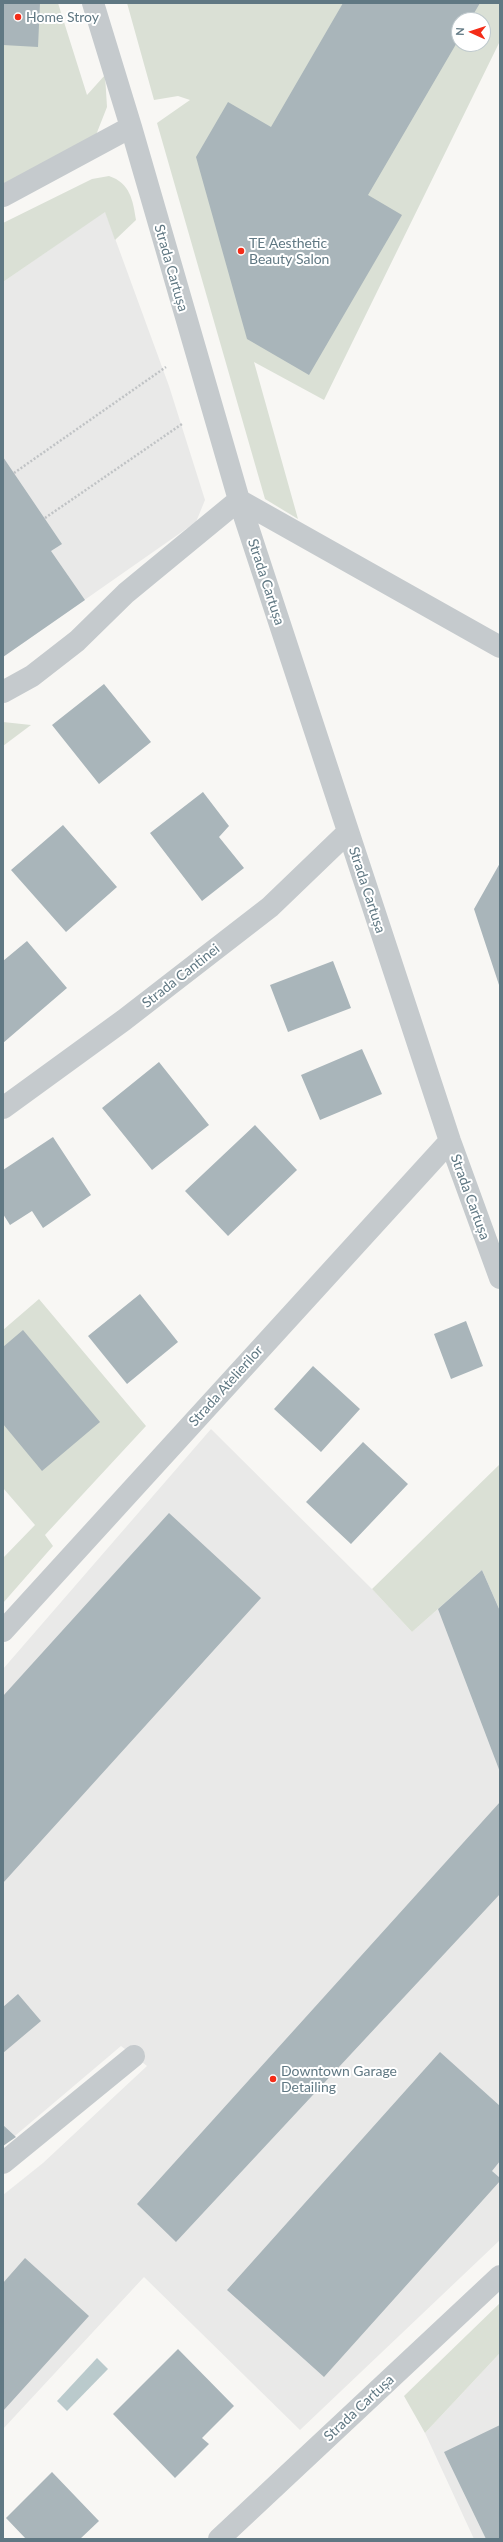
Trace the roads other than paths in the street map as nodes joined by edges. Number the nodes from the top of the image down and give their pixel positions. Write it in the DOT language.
graph roads {
  1 [pos="93,3"];
  2 [pos="131,127"];
  3 [pos="3,196"];
  4 [pos="239,500"];
  5 [pos="500,647"];
  6 [pos="3,692"];
  7 [pos="348,832"];
  8 [pos="3,1108"];
  9 [pos="450,1141"];
  10 [pos="500,1278"];
  11 [pos="3,1631"];
  12 [pos="134,2056"];
  13 [pos="3,2163"];
  14 [pos="500,2276"];
  15 [pos="219,2539"];
  1 -- 2 [label="street, Strada Cartușa"];
  2 -- 3 [label="street"];
  2 -- 4 [label="street, Strada Cartușa"];
  4 -- 5 [label="street"];
  4 -- 6 [label="street"];
  4 -- 7 [label="street, Strada Cartușa"];
  7 -- 8 [label="street, Strada Cantinei"];
  7 -- 9 [label="street, Strada Cartușa"];
  9 -- 10 [label="street, Strada Cartușa"];
  9 -- 11 [label="street, Strada Atelierilor"];
  12 -- 13 [label="street"];
  14 -- 15 [label="street, Strada Cartușa"];
}
